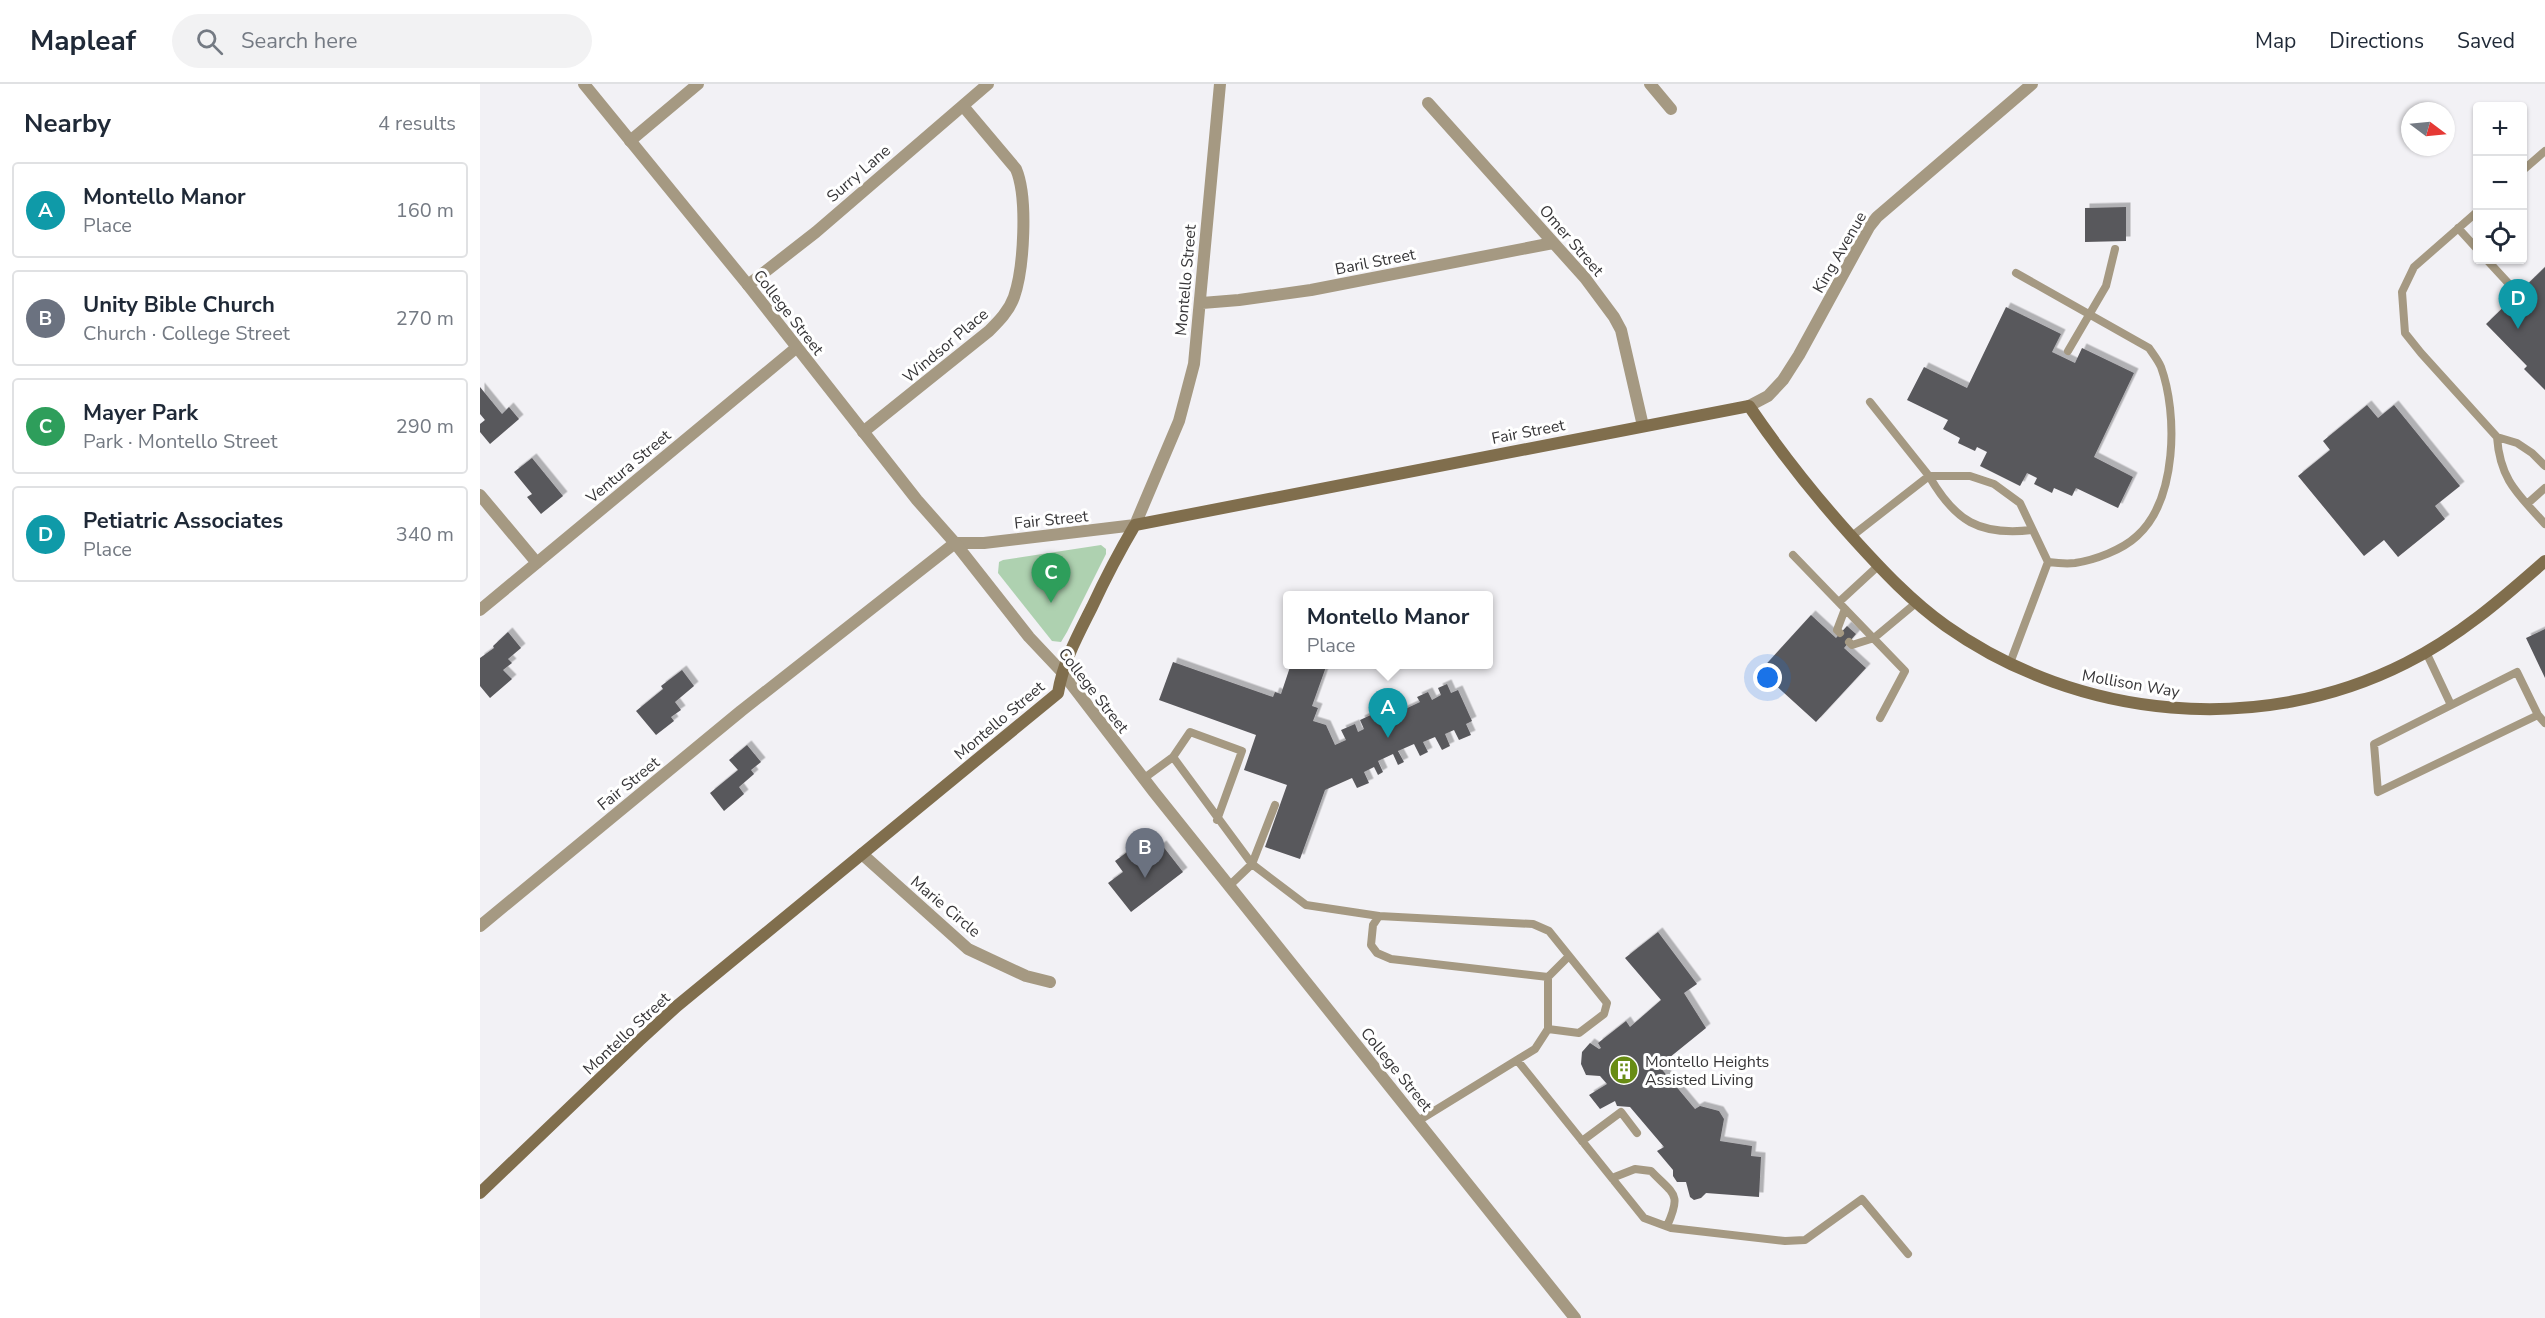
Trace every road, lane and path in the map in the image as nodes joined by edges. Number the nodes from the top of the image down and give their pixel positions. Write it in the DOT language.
graph roads {
  1 [pos="584,84"];
  2 [pos="698,84"];
  3 [pos="988,84"];
  4 [pos="1220,84"];
  5 [pos="2032,84"];
  6 [pos="1652,85"];
  7 [pos="1428,103"];
  8 [pos="963,106"];
  9 [pos="1671,109"];
  10 [pos="630,141"];
  11 [pos="2545,151"];
  12 [pos="2527,167"];
  13 [pos="2473,215"];
  14 [pos="2458,228"];
  15 [pos="1553,243"];
  16 [pos="2473,244"];
  17 [pos="2115,249"];
  18 [pos="2491,264"];
  19 [pos="2016,273"];
  20 [pos="748,285"];
  21 [pos="2510,285"];
  22 [pos="1202,303"];
  23 [pos="2089,314"];
  24 [pos="796,348"];
  25 [pos="2068,351"];
  26 [pos="1870,402"];
  27 [pos="1749,406"];
  28 [pos="1643,426"];
  29 [pos="863,432"];
  30 [pos="2497,437"];
  31 [pos="2545,466"];
  32 [pos="1929,476"];
  33 [pos="2545,488"];
  34 [pos="480,495"];
  35 [pos="2527,504"];
  36 [pos="2545,524"];
  37 [pos="1135,525"];
  38 [pos="2032,530"];
  39 [pos="1852,536"];
  40 [pos="955,543"];
  41 [pos="1792,555"];
  42 [pos="2545,561"];
  43 [pos="2048,562"];
  44 [pos="537,563"];
  45 [pos="1878,566"];
  46 [pos="1916,603"];
  47 [pos="1842,606"];
  48 [pos="480,610"];
  49 [pos="1840,633"];
  50 [pos="1874,638"];
  51 [pos="1849,642"];
  52 [pos="2426,652"];
  53 [pos="2010,663"];
  54 [pos="1062,672"];
  55 [pos="2451,705"];
  56 [pos="2538,715"];
  57 [pos="1880,718"];
  58 [pos="2545,723"];
  59 [pos="1173,757"];
  60 [pos="1143,779"];
  61 [pos="1275,805"];
  62 [pos="1217,820"];
  63 [pos="862,854"];
  64 [pos="1252,864"];
  65 [pos="1229,886"];
  66 [pos="1379,916"];
  67 [pos="480,926"];
  68 [pos="1569,956"];
  69 [pos="1548,977"];
  70 [pos="1050,982"];
  71 [pos="1548,1029"];
  72 [pos="1517,1060"];
  73 [pos="1418,1121"];
  74 [pos="1637,1133"];
  75 [pos="1582,1141"];
  76 [pos="1612,1178"];
  77 [pos="480,1193"];
  78 [pos="1667,1226"];
  79 [pos="1908,1254"];
  80 [pos="1575,1318"];
  1 -- 10 [label="street, College Street"];
  2 -- 10 [label="street"];
  3 -- 8 [label="street, Surry Lane"];
  4 -- 22 [label="street, Montello Street"];
  5 -- 27 [label="street, King Avenue"];
  6 -- 9 [label="street"];
  7 -- 15 [label="street, Omer Street"];
  8 -- 20 [label="street, Surry Lane"];
  8 -- 29 [label="street, Windsor Place"];
  10 -- 20 [label="street, College Street"];
  11 -- 12 [label="lane"];
  13 -- 14 [label="lane"];
  14 -- 16 [label="lane"];
  14 -- 30 [label="lane"];
  15 -- 22 [label="street, Baril Street"];
  15 -- 28 [label="street, Omer Street"];
  17 -- 23 [label="lane"];
  18 -- 21 [label="lane"];
  19 -- 23 [label="lane"];
  20 -- 24 [label="street, College Street"];
  22 -- 37 [label="street, Montello Street"];
  23 -- 25 [label="lane"];
  23 -- 43 [label="lane"];
  24 -- 29 [label="street, College Street"];
  24 -- 44 [label="street, Ventura Street"];
  26 -- 32 [label="lane"];
  27 -- 28 [label="main road, Fair Street"];
  27 -- 39 [label="main road, Mollison Way"];
  28 -- 37 [label="main road, Fair Street"];
  29 -- 40 [label="street, College Street"];
  30 -- 31 [label="lane"];
  30 -- 35 [label="lane"];
  32 -- 38 [label="lane"];
  32 -- 38 [label="lane"];
  32 -- 39 [label="lane"];
  33 -- 35 [label="lane"];
  34 -- 44 [label="street"];
  35 -- 36 [label="lane"];
  37 -- 40 [label="street, Fair Street"];
  37 -- 54 [label="main road, Montello Street"];
  38 -- 43 [label="lane"];
  39 -- 45 [label="main road, Mollison Way"];
  40 -- 54 [label="street, College Street"];
  40 -- 67 [label="street, Fair Street"];
  41 -- 47 [label="lane"];
  42 -- 52 [label="main road, Mollison Way"];
  43 -- 53 [label="lane"];
  44 -- 48 [label="street, Ventura Street"];
  45 -- 46 [label="main road, Mollison Way"];
  45 -- 47 [label="lane"];
  46 -- 50 [label="lane"];
  46 -- 53 [label="main road, Mollison Way"];
  47 -- 49 [label="lane"];
  47 -- 50 [label="lane"];
  50 -- 51 [label="lane"];
  50 -- 57 [label="lane"];
  52 -- 53 [label="main road, Mollison Way"];
  52 -- 55 [label="lane"];
  54 -- 60 [label="street, College Street"];
  54 -- 63 [label="main road, Montello Street"];
  55 -- 56 [label="lane"];
  55 -- 56 [label="lane"];
  56 -- 58 [label="lane"];
  59 -- 60 [label="lane"];
  59 -- 62 [label="lane"];
  59 -- 62 [label="lane"];
  60 -- 65 [label="street, College Street"];
  61 -- 64 [label="lane"];
  62 -- 64 [label="lane"];
  63 -- 70 [label="street, Marie Circle"];
  63 -- 77 [label="main road, Montello Street"];
  64 -- 65 [label="lane"];
  64 -- 66 [label="lane"];
  65 -- 73 [label="street, College Street"];
  66 -- 68 [label="lane"];
  66 -- 69 [label="lane"];
  68 -- 69 [label="lane"];
  68 -- 71 [label="lane"];
  69 -- 71 [label="lane"];
  71 -- 72 [label="lane"];
  72 -- 73 [label="lane"];
  72 -- 75 [label="lane"];
  73 -- 80 [label="street, College Street"];
  74 -- 75 [label="lane"];
  75 -- 76 [label="lane"];
  76 -- 78 [label="lane"];
  76 -- 78 [label="lane"];
  78 -- 79 [label="lane"];
}
